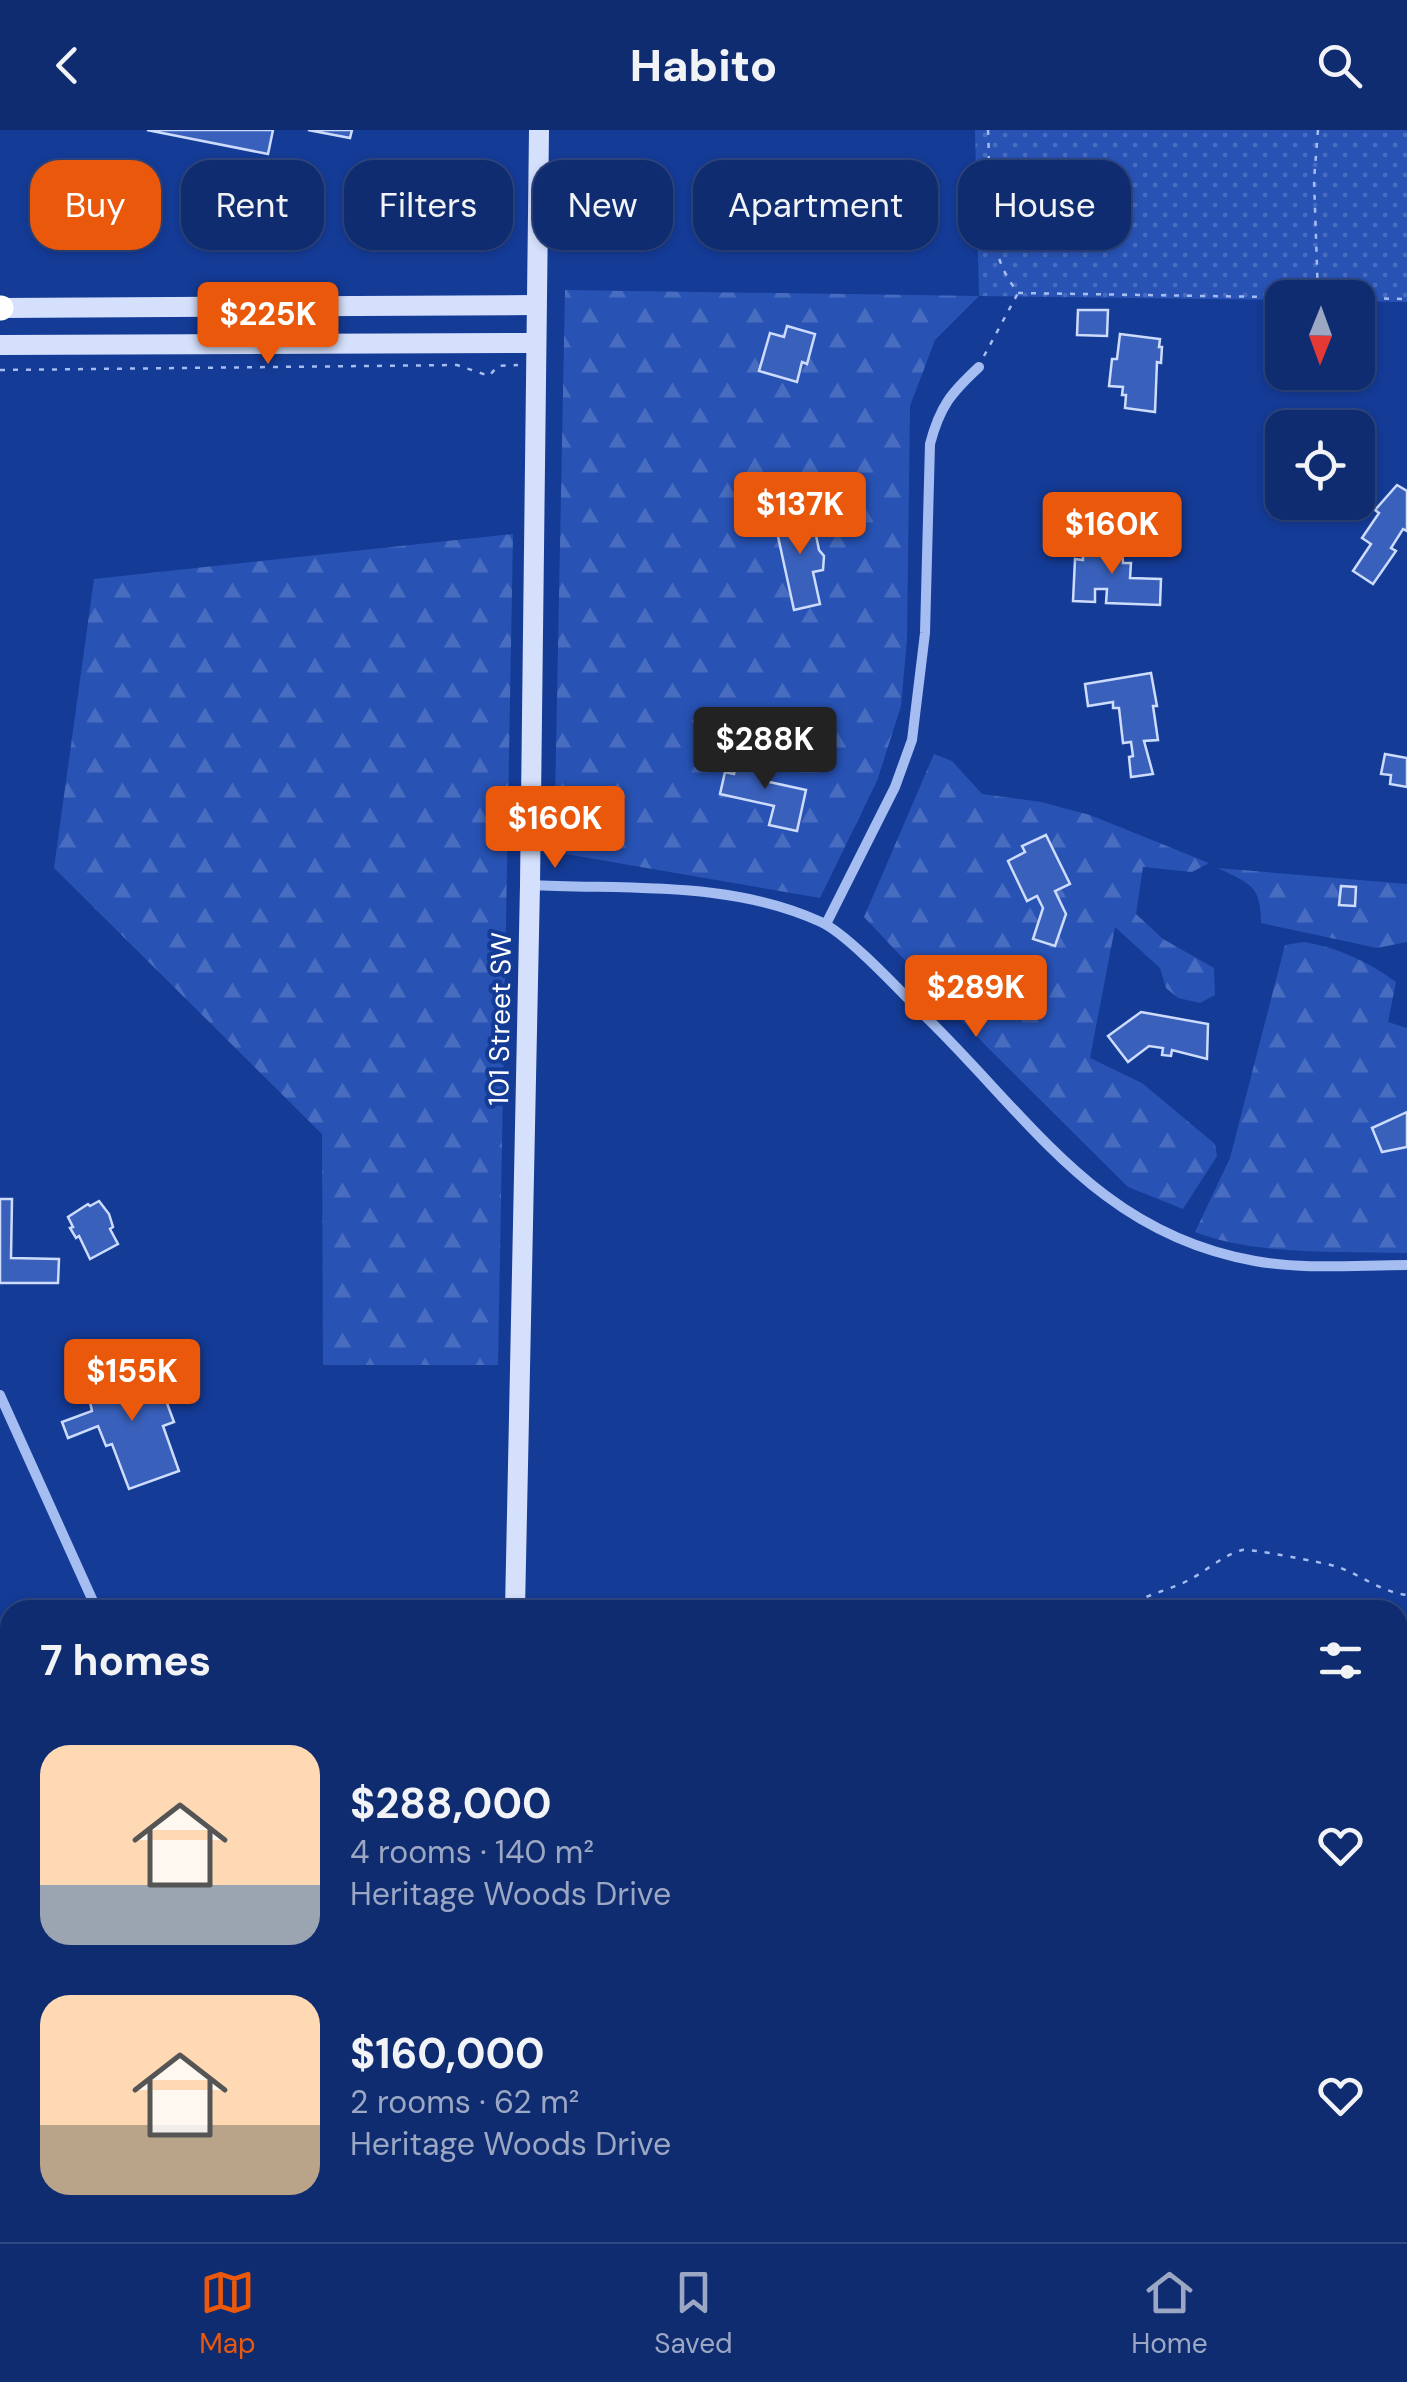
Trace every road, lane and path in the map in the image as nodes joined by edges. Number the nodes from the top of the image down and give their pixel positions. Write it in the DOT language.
graph roads {
  1 [pos="539,130"];
  2 [pos="988,130"];
  3 [pos="1318,130"];
  4 [pos="1317,280"];
  5 [pos="1018,293"];
  6 [pos="1265,296"];
  7 [pos="1375,298"];
  8 [pos="1407,299"];
  9 [pos="535,305"];
  10 [pos="0,308"];
  11 [pos="535,343"];
  12 [pos="0,345"];
  13 [pos="535,365"];
  14 [pos="979,366"];
  15 [pos="0,370"];
  16 [pos="530,886"];
  17 [pos="826,924"];
  18 [pos="1407,1265"];
  19 [pos="0,1395"];
  20 [pos="1407,1595"];
  21 [pos="92,1600"];
  22 [pos="515,1600"];
  23 [pos="1136,1600"];
  1 -- 9 [label="street, 101 Street SW"];
  2 -- 5 [label="path"];
  3 -- 4 [label="path"];
  5 -- 6 [label="path"];
  5 -- 14 [label="path"];
  7 -- 8 [label="path"];
  9 -- 10 [label="street"];
  9 -- 11 [label="street, 101 Street SW"];
  11 -- 12 [label="street"];
  11 -- 13 [label="street, 101 Street SW"];
  13 -- 15 [label="path"];
  13 -- 16 [label="street, 101 Street SW"];
  14 -- 17 [label="street"];
  16 -- 17 [label="street"];
  16 -- 22 [label="street, 101 Street SW"];
  17 -- 18 [label="street"];
  19 -- 21 [label="street"];
  20 -- 23 [label="path"];
}
